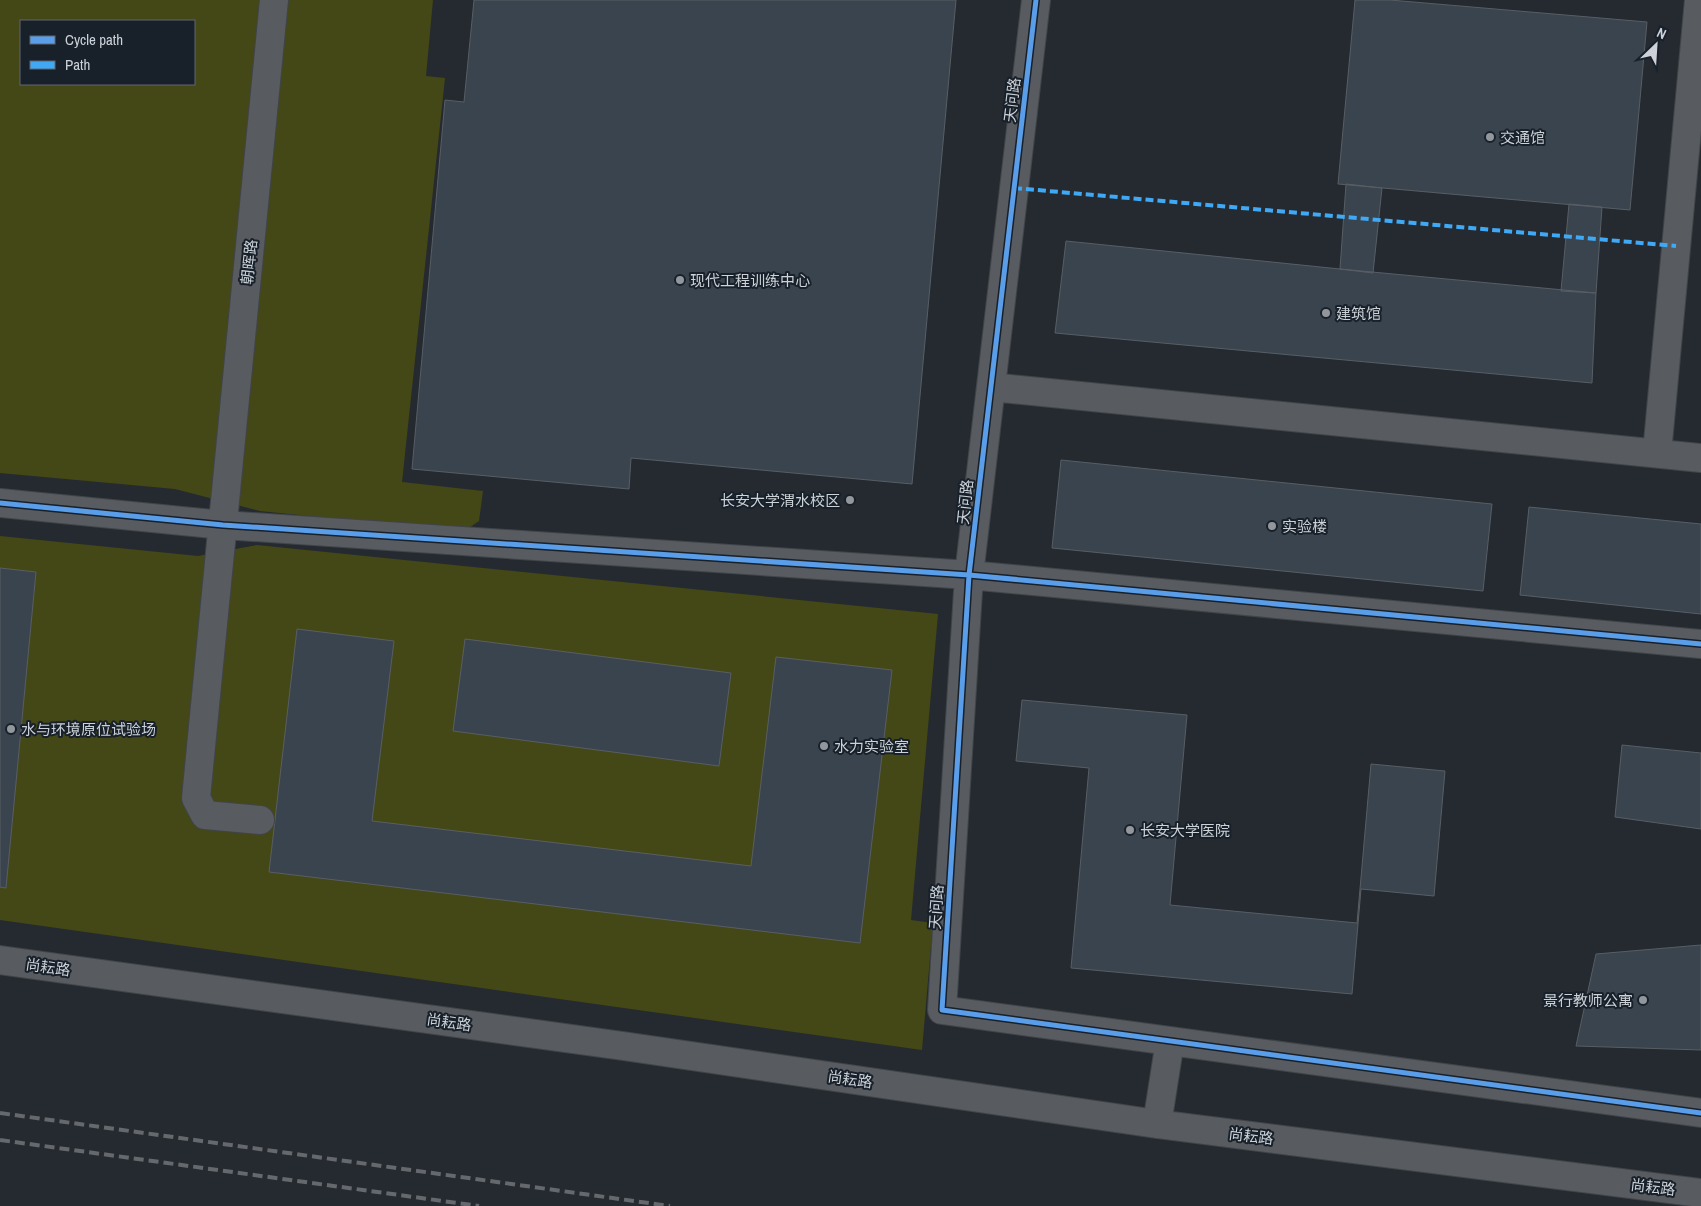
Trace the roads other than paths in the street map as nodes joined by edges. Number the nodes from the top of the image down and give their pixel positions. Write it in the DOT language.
graph roads {
  1 [pos="274,0"];
  2 [pos="1036,0"];
  3 [pos="1699,0"];
  4 [pos="991,387"];
  5 [pos="1656,453"];
  6 [pos="1701,458"];
  7 [pos="0,503"];
  8 [pos="223,525"];
  9 [pos="970,575"];
  10 [pos="1701,644"];
  11 [pos="260,820"];
  12 [pos="0,960"];
  13 [pos="1170,1040"];
  14 [pos="1701,1113"];
  15 [pos="1157,1124"];
  16 [pos="1701,1193"];
  1 -- 8 [label="street, 朝晖路"];
  2 -- 4 [label="street, 天问路"];
  3 -- 5 [label="street"];
  4 -- 5 [label="street"];
  4 -- 9 [label="street, 天问路"];
  5 -- 6 [label="street"];
  7 -- 8 [label="street"];
  8 -- 9 [label="street"];
  8 -- 11 [label="street, 朝晖路"];
  9 -- 10 [label="street"];
  9 -- 13 [label="street, 天问路"];
  12 -- 15 [label="street, 尚耘路"];
  13 -- 14 [label="street"];
  13 -- 15 [label="street"];
  15 -- 16 [label="street, 尚耘路"];
}
